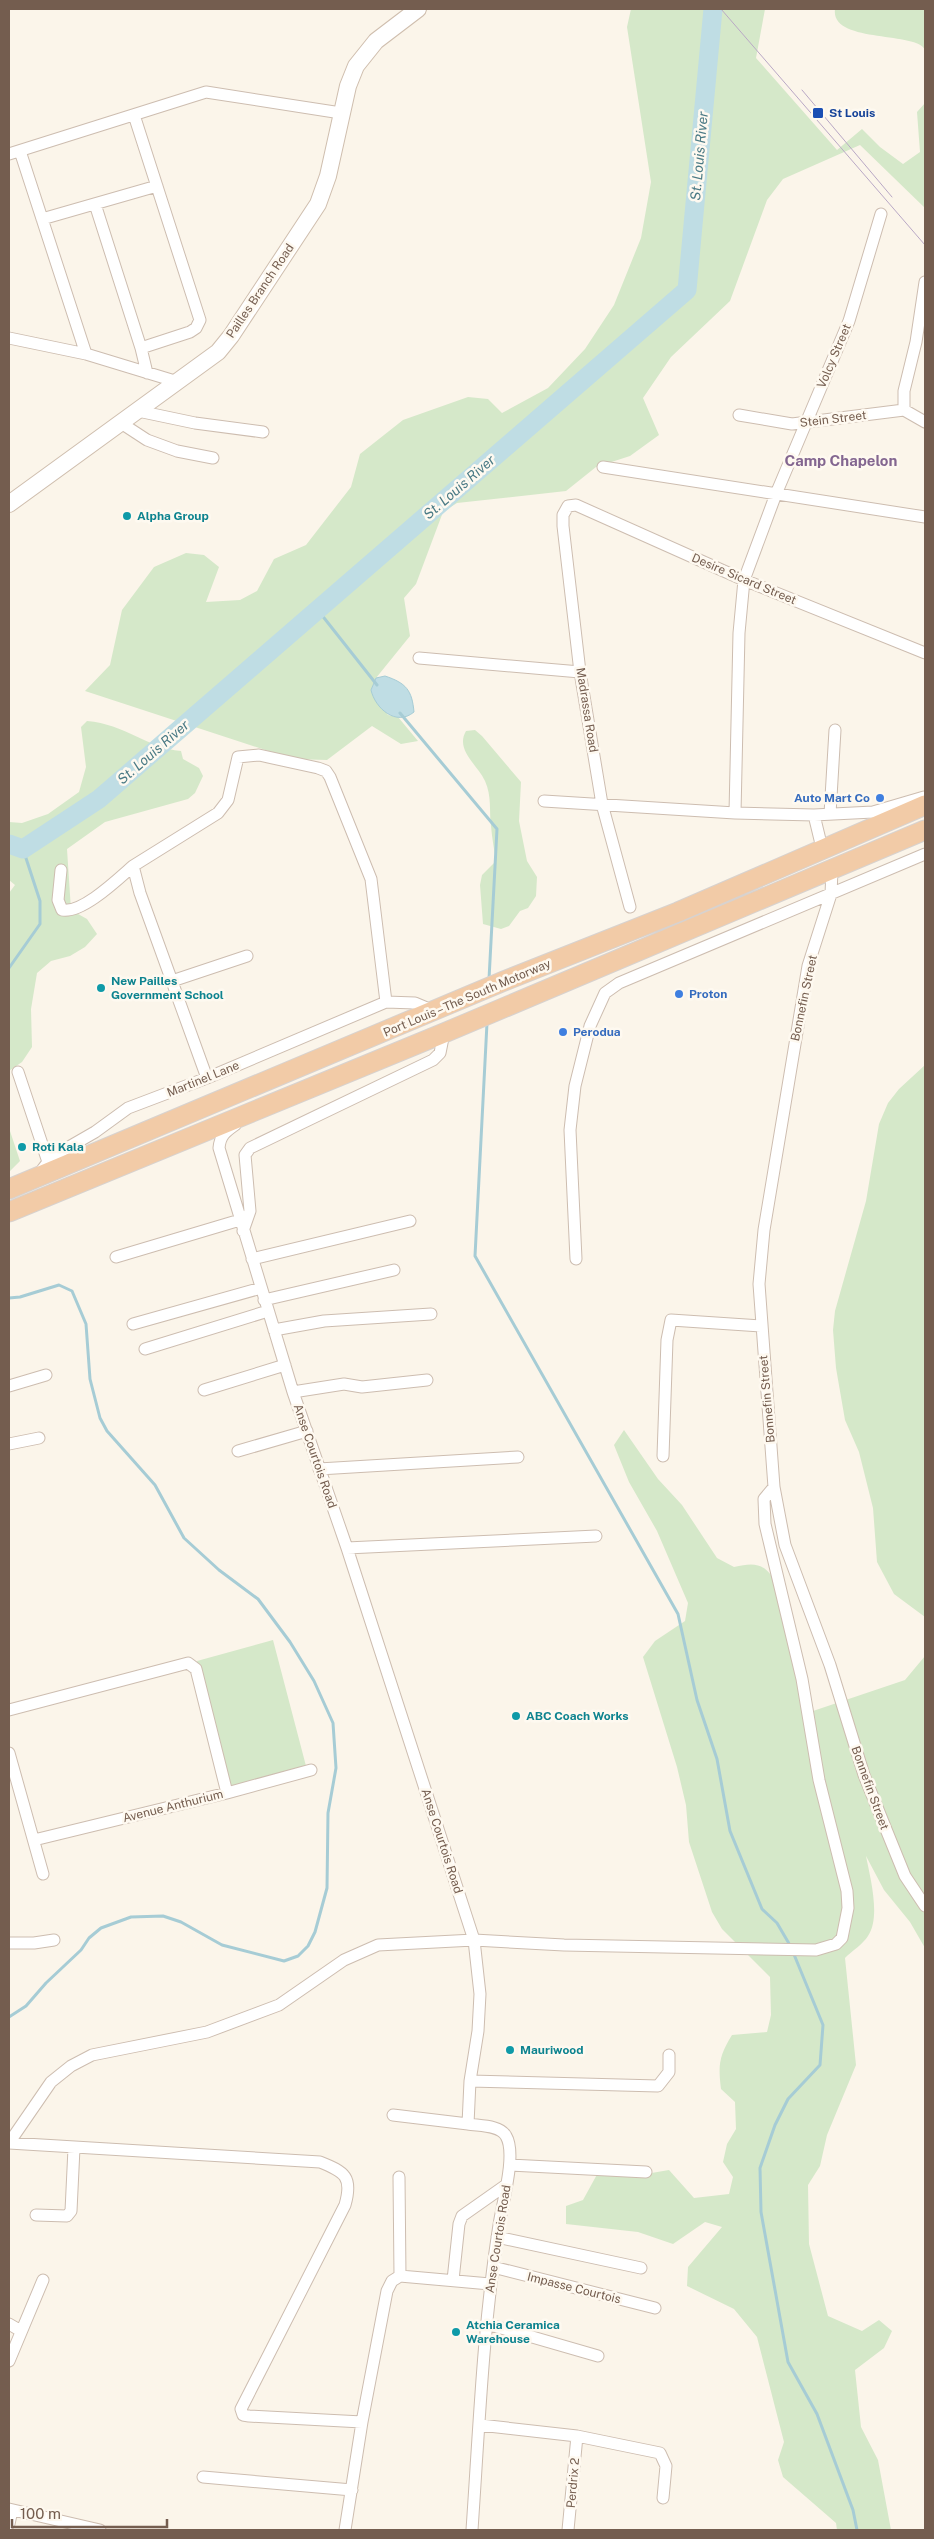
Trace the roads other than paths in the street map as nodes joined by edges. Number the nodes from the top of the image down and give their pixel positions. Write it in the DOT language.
graph roads {
  1 [pos="418,9"];
  2 [pos="342,113"];
  3 [pos="134,115"];
  4 [pos="20,151"];
  5 [pos="9,154"];
  6 [pos="157,186"];
  7 [pos="95,204"];
  8 [pos="881,214"];
  9 [pos="42,219"];
  10 [pos="925,282"];
  11 [pos="9,338"];
  12 [pos="141,348"];
  13 [pos="86,354"];
  14 [pos="147,373"];
  15 [pos="178,382"];
  16 [pos="904,410"];
  17 [pos="138,411"];
  18 [pos="739,415"];
  19 [pos="925,422"];
  20 [pos="121,423"];
  21 [pos="806,424"];
  22 [pos="263,432"];
  23 [pos="213,458"];
  24 [pos="603,468"];
  25 [pos="776,494"];
  26 [pos="9,504"];
  27 [pos="564,510"];
  28 [pos="925,517"];
  29 [pos="744,580"];
  30 [pos="925,654"];
  31 [pos="419,658"];
  32 [pos="580,672"];
  33 [pos="835,730"];
  34 [pos="925,796"];
  35 [pos="544,801"];
  36 [pos="602,804"];
  37 [pos="925,805"];
  38 [pos="735,813"];
  39 [pos="830,814"];
  40 [pos="814,815"];
  41 [pos="925,830"];
  42 [pos="822,848"];
  43 [pos="925,854"];
  44 [pos="133,866"];
  45 [pos="61,870"];
  46 [pos="832,870"];
  47 [pos="831,894"];
  48 [pos="630,908"];
  49 [pos="247,956"];
  50 [pos="172,981"];
  51 [pos="386,1002"];
  52 [pos="434,1011"];
  53 [pos="452,1029"];
  54 [pos="18,1072"];
  55 [pos="207,1078"];
  56 [pos="265,1107"];
  57 [pos="185,1140"];
  58 [pos="219,1148"];
  59 [pos="48,1162"];
  60 [pos="20,1185"];
  61 [pos="17,1209"];
  62 [pos="410,1221"];
  63 [pos="241,1226"];
  64 [pos="116,1257"];
  65 [pos="252,1259"];
  66 [pos="576,1259"];
  67 [pos="394,1270"];
  68 [pos="261,1288"];
  69 [pos="264,1300"];
  70 [pos="268,1311"];
  71 [pos="431,1314"];
  72 [pos="133,1324"];
  73 [pos="761,1326"];
  74 [pos="274,1330"];
  75 [pos="144,1349"];
  76 [pos="285,1365"];
  77 [pos="46,1375"];
  78 [pos="427,1380"];
  79 [pos="9,1386"];
  80 [pos="204,1390"];
  81 [pos="293,1392"];
  82 [pos="306,1432"];
  83 [pos="39,1438"];
  84 [pos="9,1444"];
  85 [pos="238,1451"];
  86 [pos="663,1456"];
  87 [pos="518,1457"];
  88 [pos="319,1469"];
  89 [pos="774,1487"];
  90 [pos="596,1536"];
  91 [pos="347,1548"];
  92 [pos="9,1710"];
  93 [pos="9,1755"];
  94 [pos="311,1770"];
  95 [pos="227,1793"];
  96 [pos="34,1840"];
  97 [pos="43,1874"];
  98 [pos="925,1906"];
  99 [pos="54,1940"];
  100 [pos="474,1940"];
  101 [pos="9,1943"];
  102 [pos="669,2056"];
  103 [pos="470,2081"];
  104 [pos="393,2115"];
  105 [pos="468,2124"];
  106 [pos="9,2143"];
  107 [pos="74,2148"];
  108 [pos="510,2165"];
  109 [pos="646,2172"];
  110 [pos="399,2177"];
  111 [pos="506,2185"];
  112 [pos="36,2215"];
  113 [pos="497,2237"];
  114 [pos="493,2267"];
  115 [pos="640,2268"];
  116 [pos="400,2276"];
  117 [pos="43,2280"];
  118 [pos="453,2280"];
  119 [pos="490,2284"];
  120 [pos="654,2308"];
  121 [pos="9,2324"];
  122 [pos="487,2324"];
  123 [pos="21,2331"];
  124 [pos="598,2356"];
  125 [pos="9,2361"];
  126 [pos="362,2422"];
  127 [pos="480,2425"];
  128 [pos="577,2436"];
  129 [pos="203,2476"];
  130 [pos="352,2490"];
  131 [pos="663,2498"];
  132 [pos="11,2509"];
  133 [pos="9,2524"];
  134 [pos="100,2530"];
  135 [pos="345,2530"];
  136 [pos="472,2530"];
  137 [pos="568,2530"];
  1 -- 2 [label="main road, Pailles Branch Road"];
  2 -- 3 [label="street"];
  2 -- 15 [label="main road, Pailles Branch Road"];
  3 -- 4 [label="street"];
  3 -- 6 [label="street"];
  4 -- 5 [label="street"];
  4 -- 9 [label="street"];
  6 -- 7 [label="street"];
  6 -- 12 [label="street"];
  7 -- 9 [label="street"];
  7 -- 12 [label="street"];
  8 -- 21 [label="street, Volcy Street"];
  9 -- 13 [label="street"];
  10 -- 16 [label="street"];
  11 -- 13 [label="street"];
  12 -- 14 [label="street"];
  13 -- 14 [label="street"];
  14 -- 15 [label="street"];
  15 -- 17 [label="main road, Pailles Branch Road"];
  16 -- 19 [label="street"];
  16 -- 21 [label="street, Stein Street"];
  17 -- 20 [label="main road, Pailles Branch Road"];
  17 -- 22 [label="street"];
  18 -- 21 [label="street, Stein Street"];
  20 -- 23 [label="street"];
  20 -- 26 [label="main road, Pailles Branch Road"];
  21 -- 25 [label="street, Volcy Street"];
  24 -- 25 [label="street"];
  25 -- 28 [label="street"];
  25 -- 29 [label="street, Volcy Street"];
  27 -- 29 [label="street, Desire Sicard Street"];
  27 -- 32 [label="street, Madrassa Road"];
  29 -- 30 [label="street, Desire Sicard Street"];
  29 -- 38 [label="street, Volcy Street"];
  31 -- 32 [label="street"];
  32 -- 36 [label="street, Madrassa Road"];
  33 -- 39 [label="street"];
  34 -- 39 [label="street"];
  35 -- 36 [label="street"];
  36 -- 38 [label="street"];
  36 -- 48 [label="street, Madrassa Road"];
  37 -- 42 [label="highway, Port Louis – The South Motorway"];
  38 -- 40 [label="street"];
  39 -- 40 [label="street"];
  40 -- 42 [label="street"];
  41 -- 46 [label="highway, Port Louis – The South Motorway"];
  42 -- 52 [label="highway, Port Louis – The South Motorway"];
  43 -- 47 [label="street"];
  44 -- 45 [label="street"];
  44 -- 50 [label="street"];
  44 -- 51 [label="street"];
  46 -- 47 [label="street, Bonnefin Street"];
  46 -- 53 [label="highway, Port Louis – The South Motorway"];
  47 -- 66 [label="street"];
  47 -- 73 [label="street, Bonnefin Street"];
  49 -- 50 [label="street"];
  50 -- 55 [label="street"];
  51 -- 52 [label="street"];
  51 -- 55 [label="street, Martinel Lane"];
  52 -- 60 [label="highway, Port Louis – The South Motorway"];
  53 -- 56 [label="highway, Port Louis – The South Motorway"];
  53 -- 63 [label="street"];
  54 -- 59 [label="street"];
  55 -- 59 [label="street, Martinel Lane"];
  56 -- 57 [label="highway, Port Louis – The South Motorway"];
  56 -- 58 [label="street"];
  57 -- 58 [label="street"];
  57 -- 61 [label="highway, Port Louis – The South Motorway"];
  58 -- 63 [label="street, Anse Courtois Road"];
  59 -- 60 [label="street, Martinel Lane"];
  62 -- 65 [label="street"];
  63 -- 64 [label="street"];
  63 -- 65 [label="street, Anse Courtois Road"];
  65 -- 68 [label="street, Anse Courtois Road"];
  67 -- 69 [label="street"];
  68 -- 69 [label="street, Anse Courtois Road"];
  68 -- 72 [label="street"];
  69 -- 70 [label="street, Anse Courtois Road"];
  70 -- 74 [label="street, Anse Courtois Road"];
  70 -- 75 [label="street"];
  71 -- 74 [label="street"];
  73 -- 86 [label="street"];
  73 -- 89 [label="street, Bonnefin Street"];
  74 -- 76 [label="street, Anse Courtois Road"];
  76 -- 80 [label="street"];
  76 -- 81 [label="street, Anse Courtois Road"];
  77 -- 79 [label="street"];
  78 -- 81 [label="street"];
  81 -- 82 [label="street, Anse Courtois Road"];
  82 -- 85 [label="street"];
  82 -- 88 [label="street, Anse Courtois Road"];
  83 -- 84 [label="street"];
  87 -- 88 [label="street"];
  88 -- 91 [label="street, Anse Courtois Road"];
  89 -- 98 [label="street, Bonnefin Street"];
  89 -- 100 [label="street"];
  90 -- 91 [label="street"];
  91 -- 100 [label="street, Anse Courtois Road"];
  92 -- 95 [label="street"];
  93 -- 96 [label="street"];
  94 -- 95 [label="street, Avenue Anthurium"];
  95 -- 96 [label="street, Avenue Anthurium"];
  96 -- 97 [label="street"];
  99 -- 101 [label="street"];
  100 -- 103 [label="street, Anse Courtois Road"];
  100 -- 106 [label="street"];
  102 -- 103 [label="street"];
  103 -- 105 [label="street, Anse Courtois Road"];
  104 -- 105 [label="street"];
  105 -- 108 [label="street, Anse Courtois Road"];
  106 -- 107 [label="street"];
  107 -- 112 [label="street"];
  107 -- 126 [label="street"];
  108 -- 109 [label="street"];
  108 -- 111 [label="street, Anse Courtois Road"];
  110 -- 116 [label="street"];
  111 -- 113 [label="street, Anse Courtois Road"];
  111 -- 118 [label="street"];
  113 -- 114 [label="street, Anse Courtois Road"];
  113 -- 115 [label="street"];
  114 -- 119 [label="street, Anse Courtois Road"];
  114 -- 120 [label="street, Impasse Courtois"];
  116 -- 118 [label="street"];
  116 -- 126 [label="street"];
  117 -- 123 [label="street"];
  118 -- 119 [label="street"];
  119 -- 122 [label="street, Anse Courtois Road"];
  121 -- 123 [label="street"];
  122 -- 124 [label="street"];
  122 -- 127 [label="street, Anse Courtois Road"];
  123 -- 125 [label="street"];
  126 -- 130 [label="street"];
  127 -- 128 [label="street"];
  127 -- 136 [label="street, Anse Courtois Road"];
  128 -- 131 [label="street"];
  128 -- 137 [label="street, Perdrix 2"];
  129 -- 130 [label="street"];
  130 -- 135 [label="street"];
  132 -- 133 [label="street"];
  132 -- 134 [label="street"];
}
